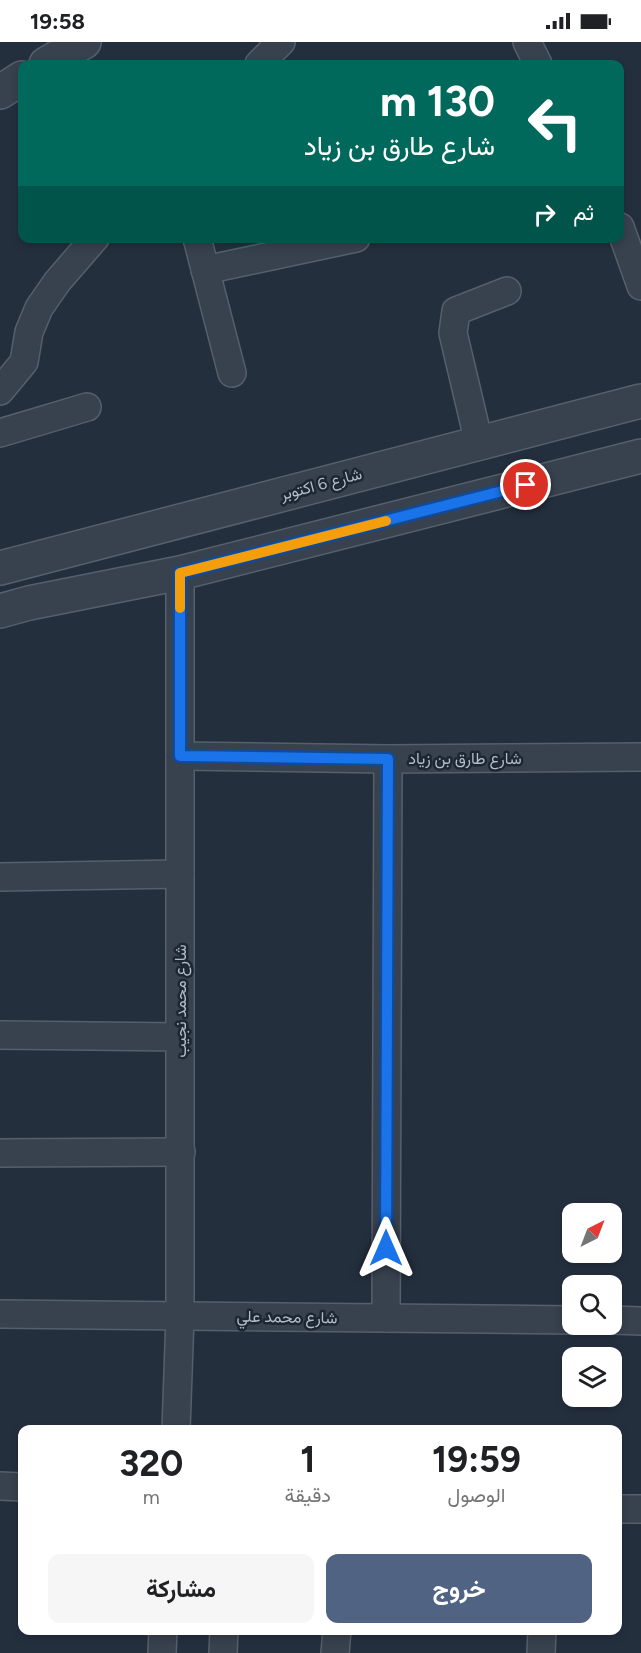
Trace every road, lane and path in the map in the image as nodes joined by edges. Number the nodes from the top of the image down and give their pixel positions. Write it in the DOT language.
graph roads {
  1 [pos="84,42"];
  2 [pos="281,42"];
  3 [pos="527,42"];
  4 [pos="53,60"];
  5 [pos="263,60"];
  6 [pos="536,60"];
  7 [pos="18,81"];
  8 [pos="0,92"];
  9 [pos="624,238"];
  10 [pos="91,243"];
  11 [pos="198,243"];
  12 [pos="332,243"];
  13 [pos="205,270"];
  14 [pos="641,286"];
  15 [pos="507,291"];
  16 [pos="232,373"];
  17 [pos="0,391"];
  18 [pos="641,401"];
  19 [pos="87,406"];
  20 [pos="0,433"];
  21 [pos="479,443"];
  22 [pos="641,456"];
  23 [pos="0,568"];
  24 [pos="180,573"];
  25 [pos="0,611"];
  26 [pos="180,756"];
  27 [pos="641,757"];
  28 [pos="388,759"];
  29 [pos="180,874"];
  30 [pos="0,877"];
  31 [pos="0,1035"];
  32 [pos="180,1037"];
  33 [pos="181,1152"];
  34 [pos="0,1153"];
  35 [pos="0,1314"];
  36 [pos="180,1316"];
  37 [pos="386,1318"];
  38 [pos="562,1320"];
  39 [pos="622,1320"];
  40 [pos="641,1321"];
  41 [pos="176,1425"];
  42 [pos="0,1486"];
  43 [pos="18,1487"];
  44 [pos="622,1509"];
  45 [pos="641,1509"];
  46 [pos="163,1635"];
  47 [pos="224,1635"];
  48 [pos="336,1635"];
  49 [pos="542,1635"];
  50 [pos="162,1653"];
  51 [pos="223,1653"];
  52 [pos="336,1653"];
  53 [pos="541,1653"];
  1 -- 4 [label="street"];
  2 -- 5 [label="street"];
  3 -- 6 [label="street"];
  7 -- 8 [label="street"];
  9 -- 14 [label="street"];
  10 -- 17 [label="street"];
  11 -- 13 [label="street"];
  12 -- 13 [label="street"];
  13 -- 16 [label="street"];
  15 -- 21 [label="street"];
  18 -- 21 [label="street, شارع 6 اكتوبر"];
  19 -- 20 [label="street"];
  21 -- 23 [label="street, شارع 6 اكتوبر"];
  22 -- 24 [label="street"];
  24 -- 25 [label="street"];
  24 -- 26 [label="street, شارع محمد نجيب"];
  26 -- 28 [label="street, شارع طارق بن زياد"];
  26 -- 29 [label="street, شارع محمد نجيب"];
  27 -- 28 [label="street, شارع طارق بن زياد"];
  28 -- 37 [label="street"];
  29 -- 30 [label="street"];
  29 -- 32 [label="street, شارع محمد نجيب"];
  31 -- 32 [label="street"];
  32 -- 33 [label="street, شارع محمد نجيب"];
  33 -- 34 [label="street"];
  33 -- 36 [label="street, شارع محمد نجيب"];
  35 -- 36 [label="street, شارع محمد علي"];
  36 -- 37 [label="street, شارع محمد علي"];
  36 -- 41 [label="street, شارع محمد نجيب"];
  37 -- 38 [label="street, شارع محمد علي"];
  39 -- 40 [label="street"];
  42 -- 43 [label="street"];
  44 -- 45 [label="street"];
  46 -- 50 [label="street"];
  47 -- 51 [label="street"];
  48 -- 52 [label="street"];
  49 -- 53 [label="street"];
}
